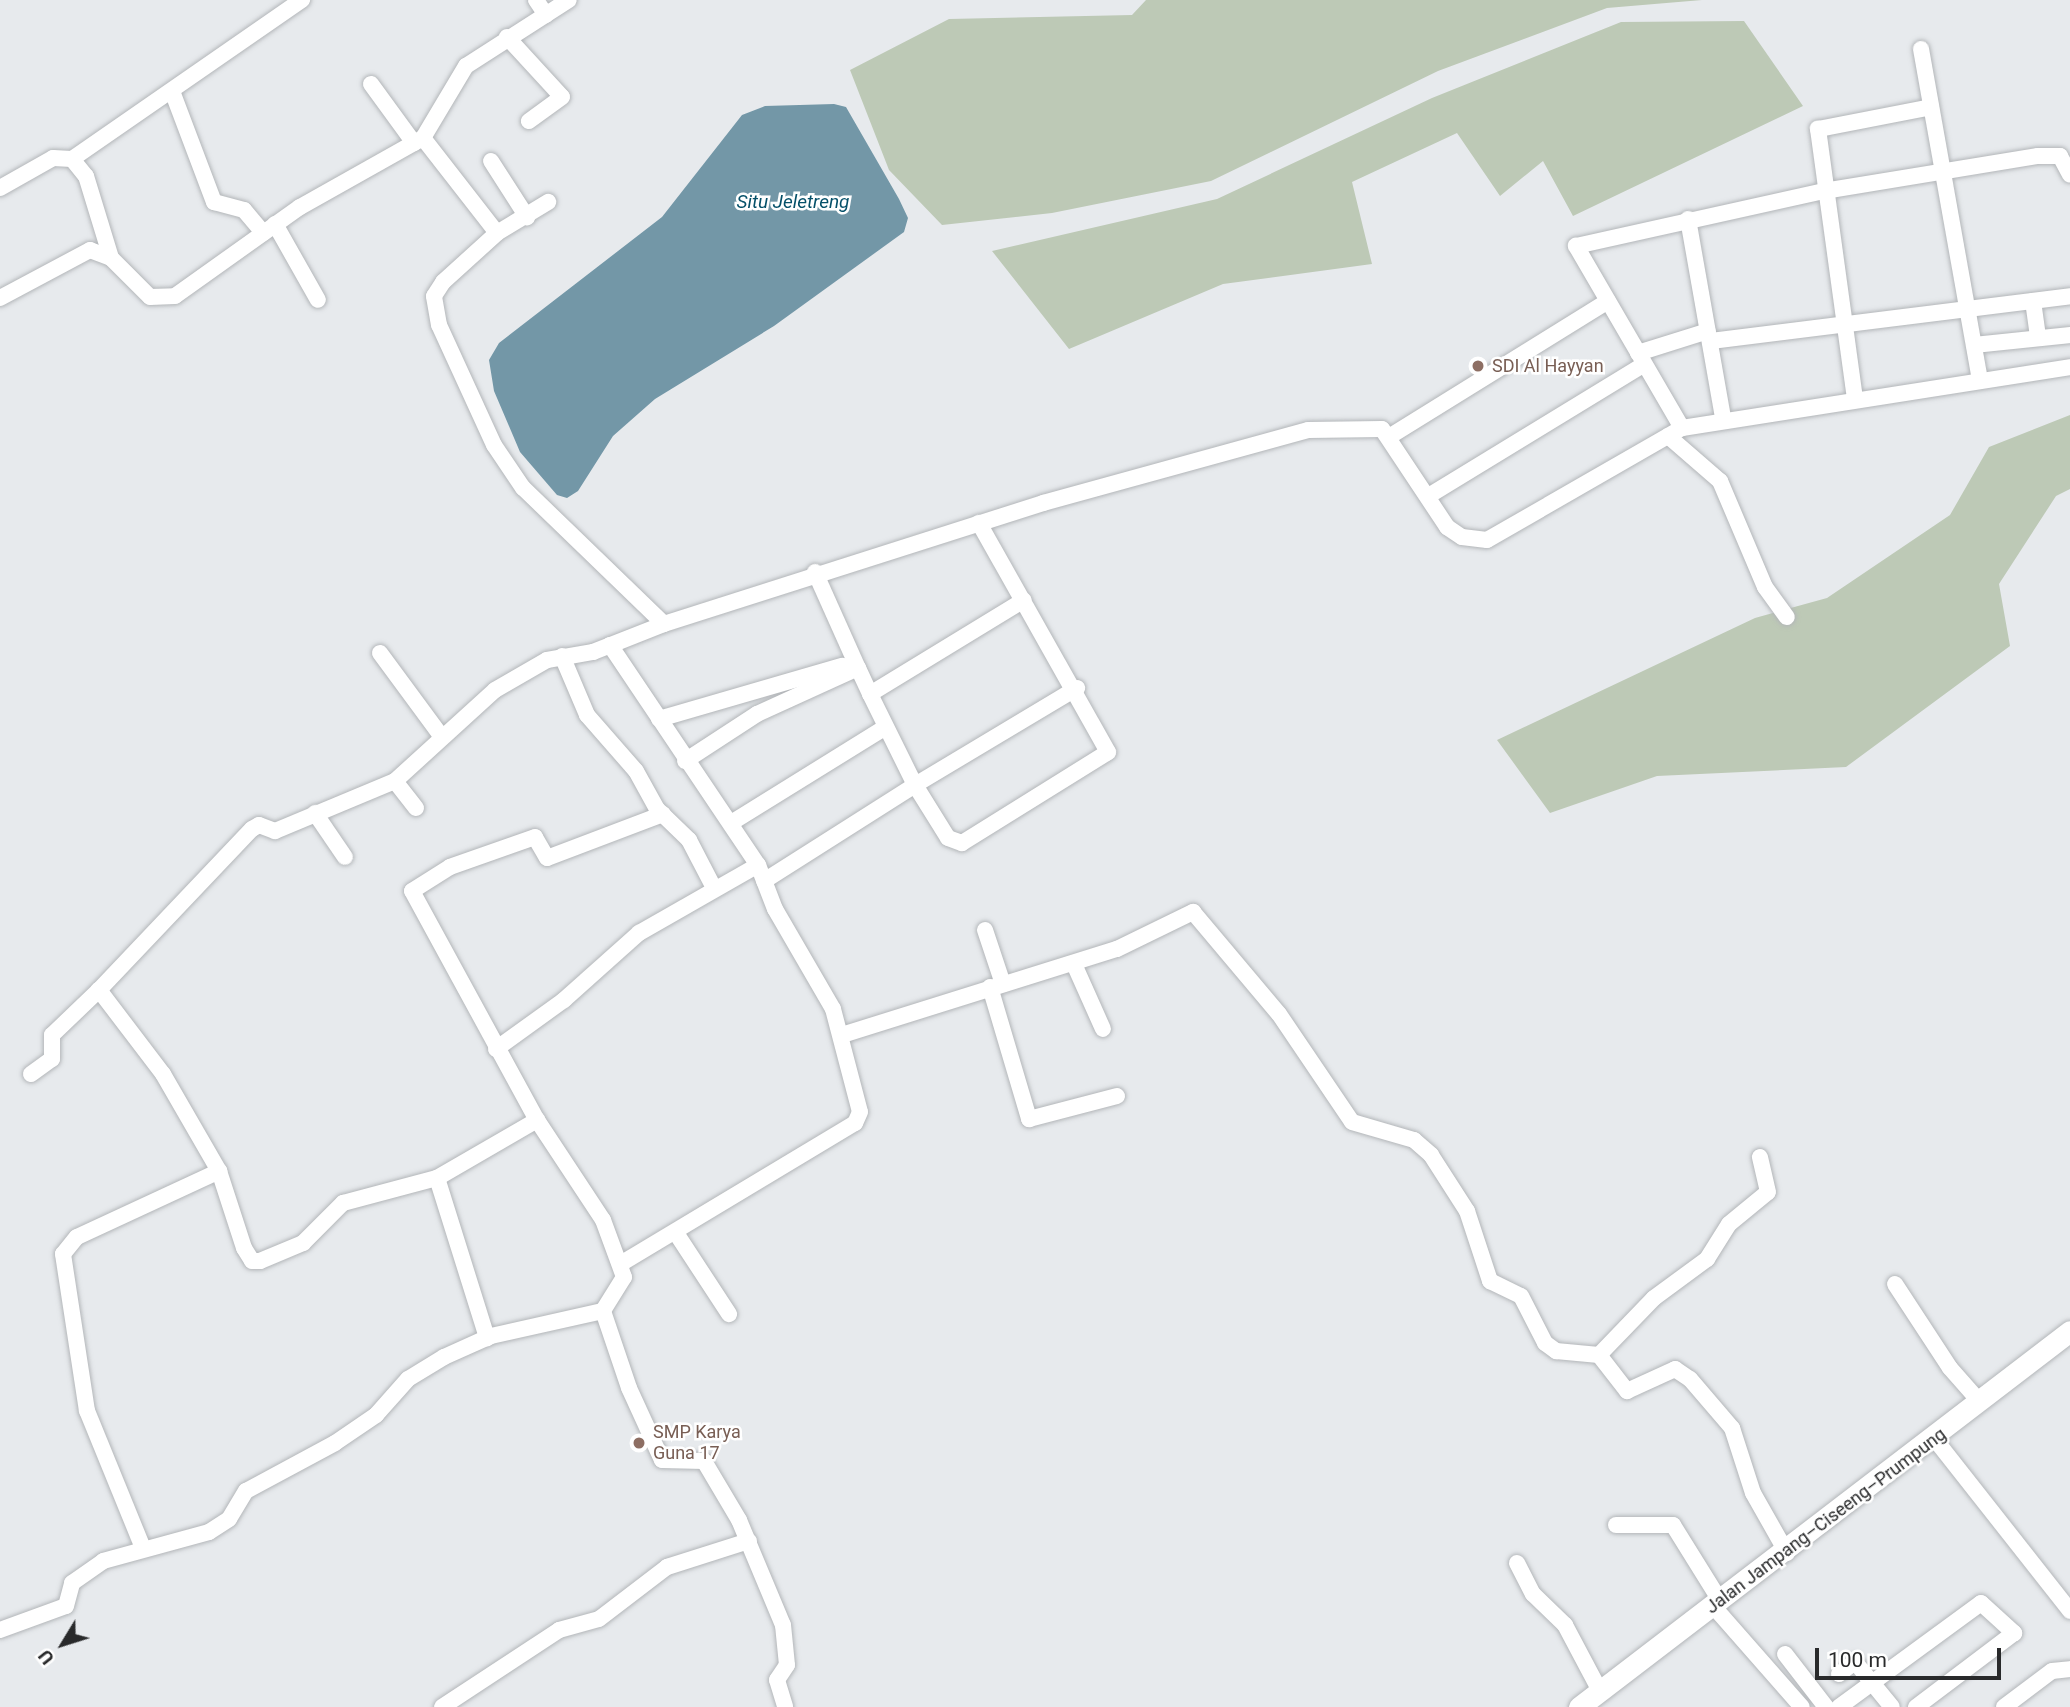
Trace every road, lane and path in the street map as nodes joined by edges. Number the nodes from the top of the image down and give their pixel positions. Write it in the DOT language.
graph roads {
  1 [pos="302,0"];
  2 [pos="536,0"];
  3 [pos="569,0"];
  4 [pos="546,15"];
  5 [pos="507,37"];
  6 [pos="1921,49"];
  7 [pos="371,84"];
  8 [pos="172,91"];
  9 [pos="1931,107"];
  10 [pos="529,121"];
  11 [pos="419,140"];
  12 [pos="72,159"];
  13 [pos="491,161"];
  14 [pos="1943,172"];
  15 [pos="2070,175"];
  16 [pos="0,188"];
  17 [pos="1824,191"];
  18 [pos="548,202"];
  19 [pos="527,218"];
  20 [pos="1688,219"];
  21 [pos="269,229"];
  22 [pos="497,233"];
  23 [pos="111,258"];
  24 [pos="2070,296"];
  25 [pos="0,298"];
  26 [pos="318,300"];
  27 [pos="1608,301"];
  28 [pos="2033,301"];
  29 [pos="1968,309"];
  30 [pos="1844,325"];
  31 [pos="2070,335"];
  32 [pos="1710,336"];
  33 [pos="2038,338"];
  34 [pos="1974,345"];
  35 [pos="1641,359"];
  36 [pos="2070,367"];
  37 [pos="1980,380"];
  38 [pos="1855,399"];
  39 [pos="1723,418"];
  40 [pos="1675,432"];
  41 [pos="1392,435"];
  42 [pos="1430,495"];
  43 [pos="979,523"];
  44 [pos="815,572"];
  45 [pos="1024,600"];
  46 [pos="1787,617"];
  47 [pos="664,624"];
  48 [pos="610,645"];
  49 [pos="380,653"];
  50 [pos="562,656"];
  51 [pos="856,665"];
  52 [pos="1077,688"];
  53 [pos="870,694"];
  54 [pos="659,719"];
  55 [pos="884,728"];
  56 [pos="442,737"];
  57 [pos="685,761"];
  58 [pos="395,781"];
  59 [pos="915,785"];
  60 [pos="416,808"];
  61 [pos="315,813"];
  62 [pos="663,814"];
  63 [pos="731,823"];
  64 [pos="345,857"];
  65 [pos="758,864"];
  66 [pos="764,881"];
  67 [pos="714,888"];
  68 [pos="985,930"];
  69 [pos="1074,964"];
  70 [pos="996,985"];
  71 [pos="99,990"];
  72 [pos="1103,1029"];
  73 [pos="842,1035"];
  74 [pos="496,1049"];
  75 [pos="31,1074"];
  76 [pos="1117,1096"];
  77 [pos="537,1120"];
  78 [pos="1760,1157"];
  79 [pos="219,1171"];
  80 [pos="437,1178"];
  81 [pos="676,1233"];
  82 [pos="620,1264"];
  83 [pos="1895,1284"];
  84 [pos="603,1311"];
  85 [pos="729,1314"];
  86 [pos="2070,1331"];
  87 [pos="488,1338"];
  88 [pos="1599,1355"];
  89 [pos="1980,1402"];
  90 [pos="1934,1438"];
  91 [pos="1616,1525"];
  92 [pos="749,1541"];
  93 [pos="143,1548"];
  94 [pos="1787,1553"];
  95 [pos="1517,1563"];
  96 [pos="1718,1604"];
  97 [pos="2070,1611"];
  98 [pos="0,1630"];
  99 [pos="1785,1654"];
  100 [pos="2070,1669"];
  101 [pos="1839,1674"];
  102 [pos="1875,1684"];
  103 [pos="1601,1693"];
  104 [pos="442,1707"];
  105 [pos="785,1707"];
  106 [pos="1579,1707"];
  107 [pos="1802,1707"];
  108 [pos="1826,1707"];
  109 [pos="1839,1707"];
  110 [pos="1892,1707"];
  111 [pos="1916,1707"];
  112 [pos="2004,1707"];
  1 -- 8 [label="street"];
  2 -- 4 [label="street"];
  3 -- 4 [label="street"];
  4 -- 5 [label="street"];
  5 -- 10 [label="street"];
  5 -- 11 [label="street"];
  6 -- 9 [label="street"];
  7 -- 11 [label="street"];
  8 -- 12 [label="street"];
  8 -- 21 [label="street"];
  9 -- 14 [label="street"];
  9 -- 17 [label="street"];
  11 -- 21 [label="street"];
  11 -- 22 [label="street"];
  12 -- 16 [label="street"];
  12 -- 23 [label="street"];
  13 -- 19 [label="street"];
  14 -- 15 [label="street"];
  14 -- 17 [label="street"];
  14 -- 29 [label="street"];
  17 -- 20 [label="street"];
  17 -- 30 [label="street"];
  18 -- 19 [label="street"];
  19 -- 22 [label="street"];
  20 -- 27 [label="street"];
  20 -- 32 [label="street"];
  21 -- 23 [label="street"];
  21 -- 26 [label="street"];
  22 -- 47 [label="street"];
  23 -- 25 [label="street"];
  24 -- 28 [label="street"];
  27 -- 35 [label="street"];
  27 -- 41 [label="street"];
  28 -- 29 [label="street"];
  28 -- 33 [label="street"];
  29 -- 30 [label="street"];
  29 -- 34 [label="street"];
  30 -- 32 [label="street"];
  30 -- 38 [label="street"];
  31 -- 33 [label="street"];
  32 -- 35 [label="street"];
  32 -- 39 [label="street"];
  33 -- 34 [label="street"];
  34 -- 37 [label="street"];
  35 -- 40 [label="street"];
  35 -- 42 [label="street"];
  36 -- 37 [label="street"];
  37 -- 38 [label="street"];
  38 -- 39 [label="street"];
  39 -- 40 [label="street"];
  40 -- 42 [label="street"];
  40 -- 46 [label="street"];
  41 -- 42 [label="street"];
  41 -- 43 [label="street"];
  43 -- 44 [label="street"];
  43 -- 45 [label="street"];
  44 -- 47 [label="street"];
  44 -- 51 [label="street"];
  45 -- 52 [label="street"];
  45 -- 53 [label="street"];
  47 -- 48 [label="street"];
  48 -- 50 [label="street"];
  48 -- 54 [label="street"];
  49 -- 56 [label="street"];
  50 -- 56 [label="street"];
  50 -- 62 [label="street"];
  51 -- 53 [label="street"];
  51 -- 54 [label="street"];
  51 -- 57 [label="street"];
  52 -- 59 [label="street"];
  52 -- 59 [label="street"];
  53 -- 55 [label="street"];
  54 -- 57 [label="street"];
  55 -- 59 [label="street"];
  55 -- 63 [label="street"];
  56 -- 58 [label="street"];
  57 -- 63 [label="street"];
  58 -- 60 [label="street"];
  58 -- 61 [label="street"];
  59 -- 66 [label="street"];
  61 -- 64 [label="street"];
  61 -- 71 [label="street"];
  62 -- 67 [label="street"];
  62 -- 74 [label="street"];
  63 -- 65 [label="street"];
  65 -- 66 [label="street"];
  65 -- 67 [label="street"];
  66 -- 73 [label="street"];
  67 -- 74 [label="street"];
  68 -- 70 [label="street"];
  69 -- 70 [label="street"];
  69 -- 72 [label="street"];
  69 -- 88 [label="street"];
  70 -- 73 [label="street"];
  70 -- 76 [label="street"];
  71 -- 75 [label="street"];
  71 -- 79 [label="street"];
  73 -- 81 [label="street"];
  74 -- 77 [label="street"];
  77 -- 80 [label="street"];
  77 -- 82 [label="street"];
  78 -- 88 [label="street"];
  79 -- 80 [label="street"];
  79 -- 93 [label="street"];
  80 -- 87 [label="street"];
  81 -- 82 [label="street"];
  81 -- 85 [label="street"];
  82 -- 84 [label="street"];
  83 -- 89 [label="street"];
  84 -- 87 [label="street"];
  84 -- 92 [label="street"];
  86 -- 89 [label="main road, Jalan Jampang–Ciseeng–Prumpung"];
  87 -- 93 [label="street"];
  88 -- 94 [label="street"];
  89 -- 90 [label="main road, Jalan Jampang–Ciseeng–Prumpung"];
  90 -- 94 [label="main road, Jalan Jampang–Ciseeng–Prumpung"];
  90 -- 97 [label="street"];
  91 -- 96 [label="street"];
  92 -- 104 [label="street"];
  92 -- 105 [label="street"];
  93 -- 98 [label="street"];
  94 -- 96 [label="main road, Jalan Jampang–Ciseeng–Prumpung"];
  95 -- 103 [label="street"];
  96 -- 103 [label="main road, Jalan Jampang–Ciseeng–Prumpung"];
  96 -- 107 [label="street"];
  99 -- 108 [label="street"];
  100 -- 112 [label="street"];
  101 -- 102 [label="street"];
  102 -- 109 [label="street"];
  102 -- 110 [label="street"];
  102 -- 111 [label="street"];
  103 -- 106 [label="main road, Jalan Jampang–Ciseeng–Prumpung"];
}
